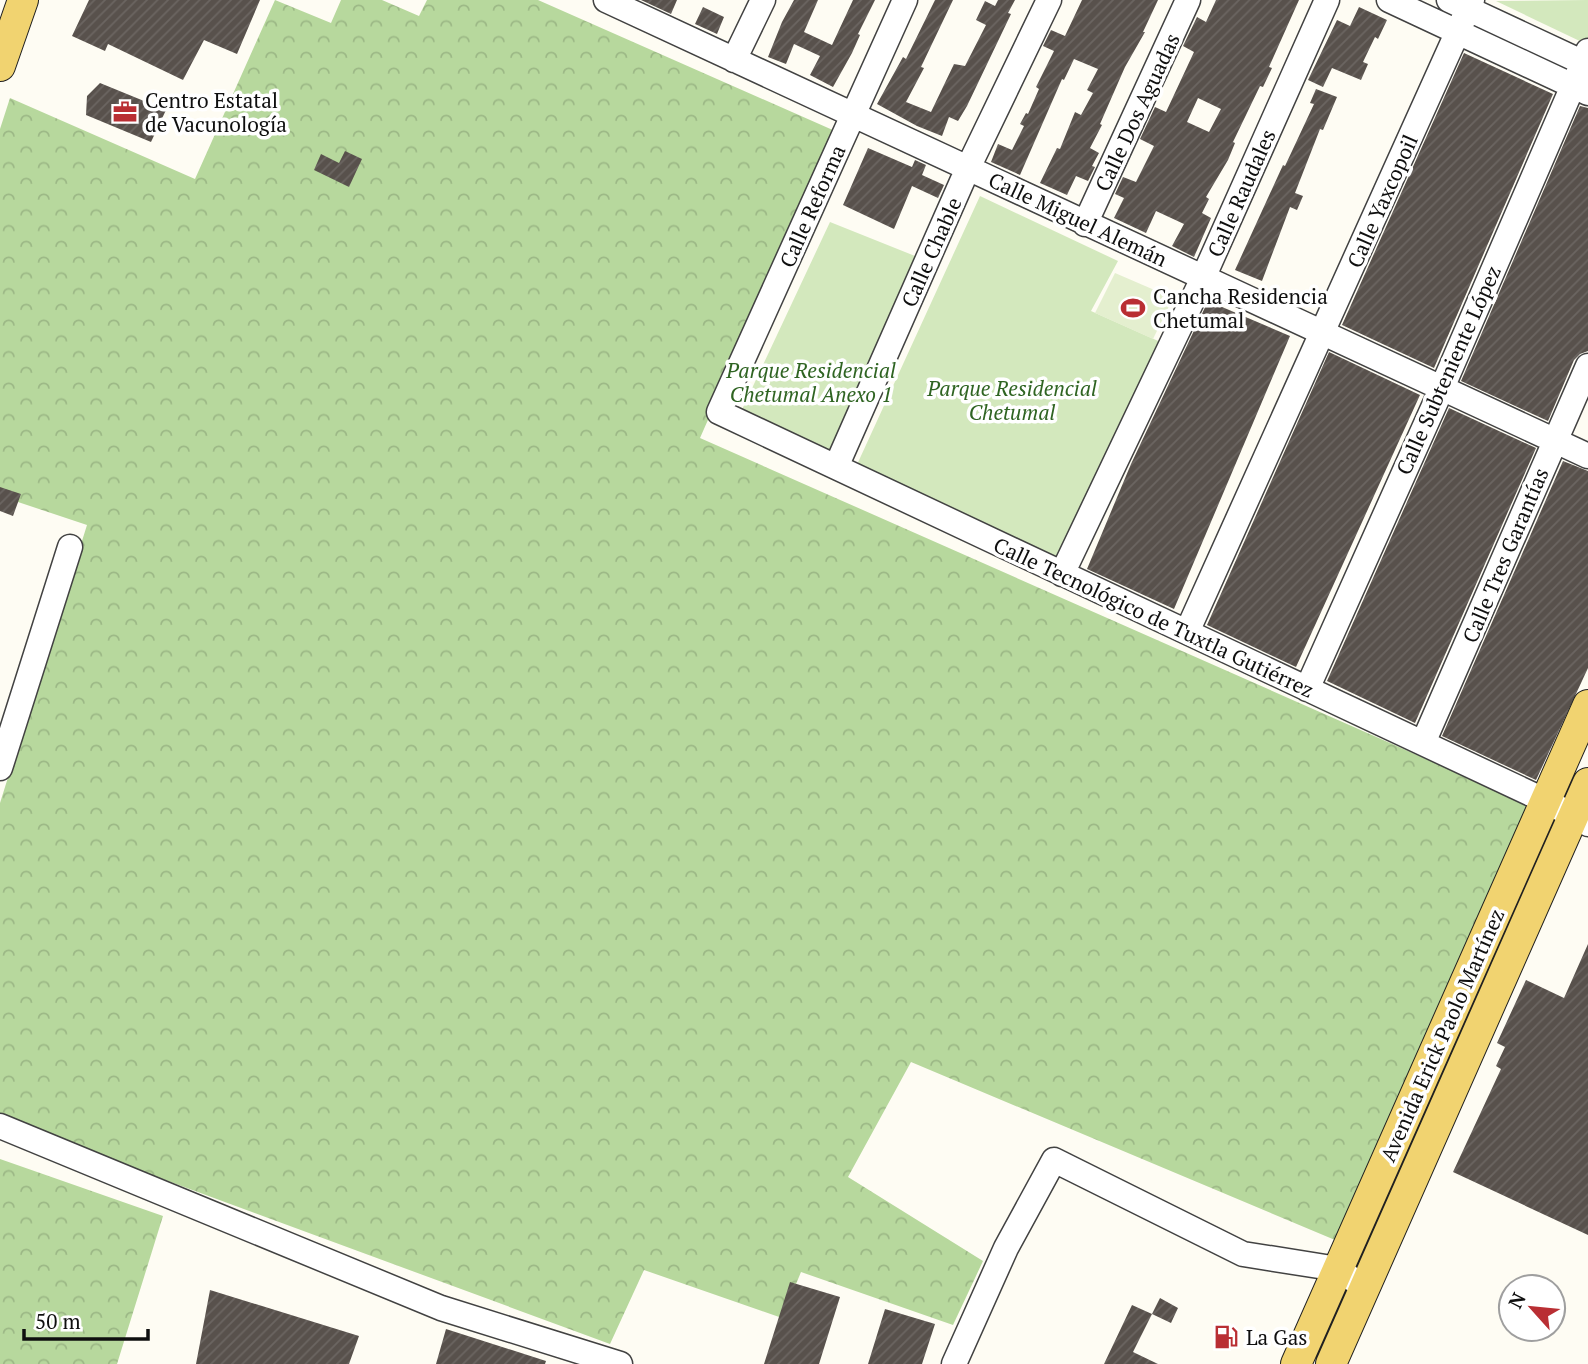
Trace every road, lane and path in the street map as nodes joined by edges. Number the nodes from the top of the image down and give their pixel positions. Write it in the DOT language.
graph roads {
  1 [pos="23,0"];
  2 [pos="763,0"];
  3 [pos="905,0"];
  4 [pos="1048,0"];
  5 [pos="1188,0"];
  6 [pos="1327,0"];
  7 [pos="1389,0"];
  8 [pos="616,2"];
  9 [pos="1463,3"];
  10 [pos="1457,32"];
  11 [pos="1586,59"];
  12 [pos="734,60"];
  13 [pos="0,66"];
  14 [pos="1580,89"];
  15 [pos="852,116"];
  16 [pos="968,168"];
  17 [pos="1085,224"];
  18 [pos="1203,278"];
  19 [pos="1323,333"];
  20 [pos="1588,366"];
  21 [pos="1442,388"];
  22 [pos="719,412"];
  23 [pos="1554,441"];
  24 [pos="1588,456"];
  25 [pos="836,467"];
  26 [pos="70,547"];
  27 [pos="1062,574"];
  28 [pos="1187,632"];
  29 [pos="1307,689"];
  30 [pos="1588,705"];
  31 [pos="1423,743"];
  32 [pos="0,768"];
  33 [pos="1588,783"];
  34 [pos="1546,801"];
  35 [pos="1580,821"];
  36 [pos="0,1126"];
  37 [pos="1338,1269"];
  38 [pos="1364,1288"];
  39 [pos="620,1364"];
  40 [pos="954,1364"];
  41 [pos="1296,1364"];
  42 [pos="1331,1364"];
  1 -- 13 [label="main road"];
  2 -- 12 [label="street"];
  3 -- 15 [label="street, Calle Reforma"];
  4 -- 16 [label="street, Calle Chable"];
  5 -- 17 [label="street, Calle Dos Aguadas"];
  6 -- 18 [label="street, Calle Raudales"];
  7 -- 10 [label="street"];
  8 -- 12 [label="street, Calle Miguel Alemán"];
  9 -- 10 [label="street, Calle Yaxcopoil"];
  9 -- 11 [label="street"];
  10 -- 14 [label="street"];
  10 -- 19 [label="street, Calle Yaxcopoil"];
  11 -- 14 [label="street, Calle Subteniente López"];
  12 -- 15 [label="street, Calle Miguel Alemán"];
  14 -- 21 [label="street, Calle Subteniente López"];
  15 -- 16 [label="street, Calle Miguel Alemán"];
  15 -- 22 [label="street, Calle Reforma"];
  16 -- 17 [label="street, Calle Miguel Alemán"];
  16 -- 25 [label="street, Calle Chable"];
  17 -- 18 [label="street, Calle Miguel Alemán"];
  18 -- 19 [label="street, Calle Miguel Alemán"];
  18 -- 27 [label="street, Calle Raudales"];
  19 -- 21 [label="street, Calle Miguel Alemán"];
  19 -- 28 [label="street, Calle Yaxcopoil"];
  20 -- 23 [label="street, Calle Tres Garantías"];
  21 -- 23 [label="street, Calle Miguel Alemán"];
  21 -- 29 [label="street, Calle Subteniente López"];
  22 -- 25 [label="street, Calle Tecnológico de Tuxtla Gutiérrez"];
  23 -- 24 [label="street, Calle Miguel Alemán"];
  23 -- 31 [label="street, Calle Tres Garantías"];
  25 -- 27 [label="street, Calle Tecnológico de Tuxtla Gutiérrez"];
  26 -- 32 [label="street"];
  27 -- 28 [label="street, Calle Tecnológico de Tuxtla Gutiérrez"];
  28 -- 29 [label="street, Calle Tecnológico de Tuxtla Gutiérrez"];
  29 -- 31 [label="street, Calle Tecnológico de Tuxtla Gutiérrez"];
  30 -- 34 [label="main road, Avenida Erick Paolo Martínez"];
  31 -- 34 [label="street, Calle Tecnológico de Tuxtla Gutiérrez"];
  33 -- 35 [label="main road, Avenida Erick Paolo Martínez"];
  34 -- 35 [label="street, Calle Tecnológico de Tuxtla Gutiérrez"];
  34 -- 37 [label="main road, Avenida Erick Paolo Martínez"];
  35 -- 38 [label="main road, Avenida Erick Paolo Martínez"];
  36 -- 39 [label="street"];
  37 -- 38 [label="street"];
  37 -- 40 [label="street"];
  37 -- 41 [label="main road, Avenida Erick Paolo Martínez"];
  38 -- 42 [label="main road, Avenida Erick Paolo Martínez"];
}
